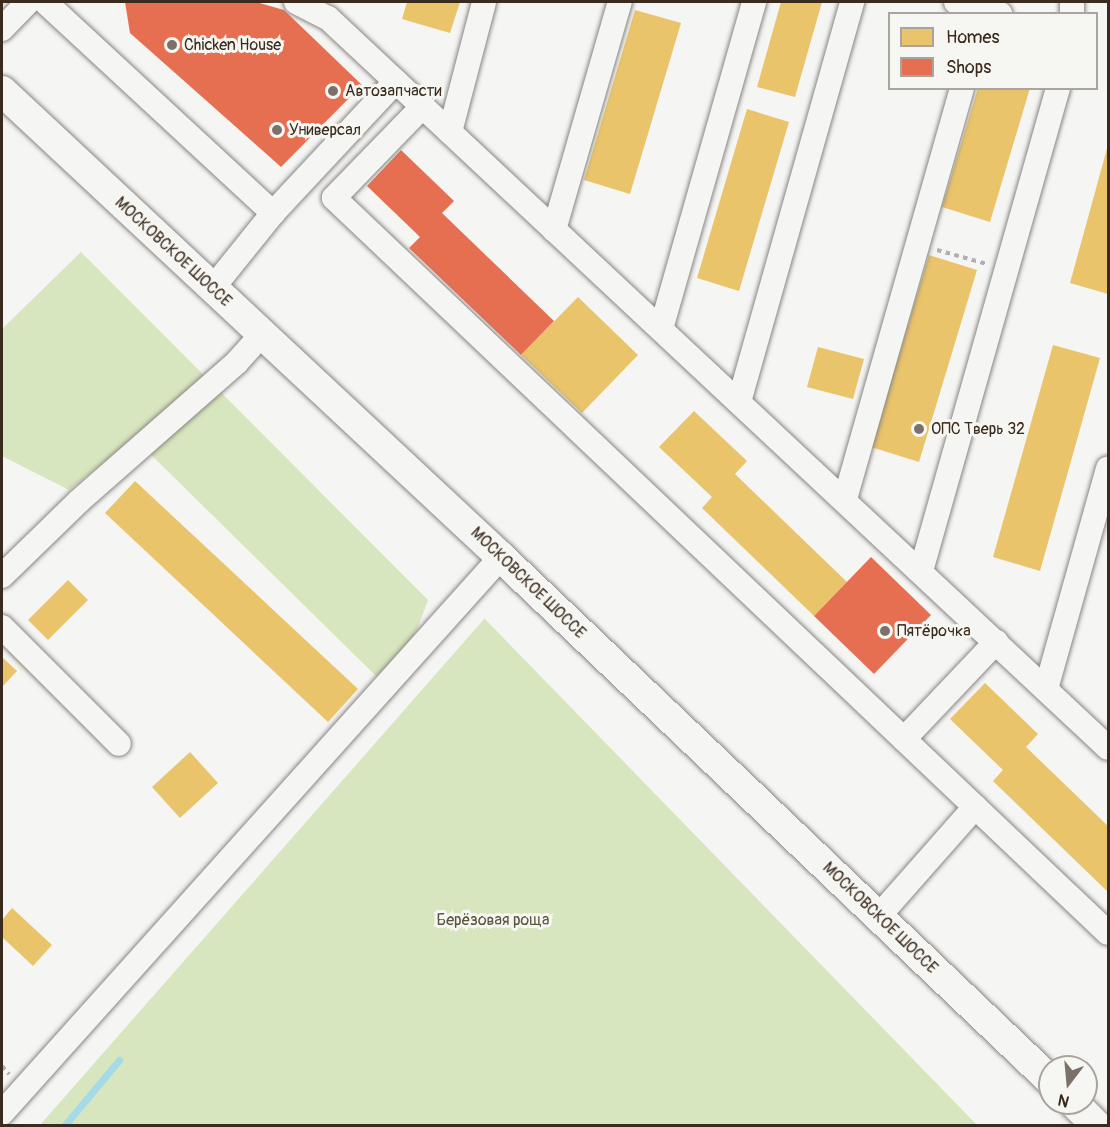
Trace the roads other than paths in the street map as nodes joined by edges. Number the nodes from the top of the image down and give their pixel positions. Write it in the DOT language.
graph roads {
  1 [pos="28,2"];
  2 [pos="45,2"];
  3 [pos="296,2"];
  4 [pos="484,2"];
  5 [pos="620,2"];
  6 [pos="754,2"];
  7 [pos="852,2"];
  8 [pos="956,2"];
  9 [pos="332,10"];
  10 [pos="989,12"];
  11 [pos="2,29"];
  12 [pos="396,81"];
  13 [pos="961,90"];
  14 [pos="1057,90"];
  15 [pos="2,92"];
  16 [pos="423,106"];
  17 [pos="450,132"];
  18 [pos="273,213"];
  19 [pos="554,230"];
  20 [pos="212,289"];
  21 [pos="661,329"];
  22 [pos="261,335"];
  23 [pos="739,402"];
  24 [pos="1108,470"];
  25 [pos="845,500"];
  26 [pos="501,557"];
  27 [pos="921,571"];
  28 [pos="2,576"];
  29 [pos="2,627"];
  30 [pos="996,642"];
  31 [pos="1046,689"];
  32 [pos="904,739"];
  33 [pos="119,744"];
  34 [pos="1108,748"];
  35 [pos="975,807"];
  36 [pos="878,916"];
  37 [pos="1108,933"];
  38 [pos="1038,1069"];
  39 [pos="2,1113"];
  1 -- 11 [label="street"];
  2 -- 18 [label="street"];
  3 -- 9 [label="street"];
  4 -- 17 [label="street"];
  5 -- 19 [label="street"];
  6 -- 21 [label="street"];
  7 -- 23 [label="street"];
  8 -- 10 [label="street"];
  9 -- 12 [label="street"];
  12 -- 16 [label="street"];
  12 -- 18 [label="street"];
  13 -- 25 [label="street"];
  14 -- 27 [label="street"];
  15 -- 20 [label="main road, МОСКОВСКОЕ ШОССЕ"];
  16 -- 17 [label="street"];
  16 -- 32 [label="street"];
  17 -- 19 [label="street"];
  18 -- 20 [label="street"];
  19 -- 21 [label="street"];
  20 -- 22 [label="main road, МОСКОВСКОЕ ШОССЕ"];
  21 -- 23 [label="street"];
  22 -- 26 [label="main road, МОСКОВСКОЕ ШОССЕ"];
  22 -- 28 [label="street"];
  23 -- 25 [label="street"];
  24 -- 31 [label="street"];
  25 -- 27 [label="street"];
  26 -- 36 [label="main road, МОСКОВСКОЕ ШОССЕ"];
  26 -- 39 [label="street"];
  27 -- 30 [label="street"];
  29 -- 33 [label="street"];
  30 -- 31 [label="street"];
  30 -- 32 [label="street"];
  31 -- 34 [label="street"];
  32 -- 35 [label="street"];
  35 -- 36 [label="street"];
  35 -- 37 [label="street"];
  36 -- 38 [label="main road, МОСКОВСКОЕ ШОССЕ"];
}
